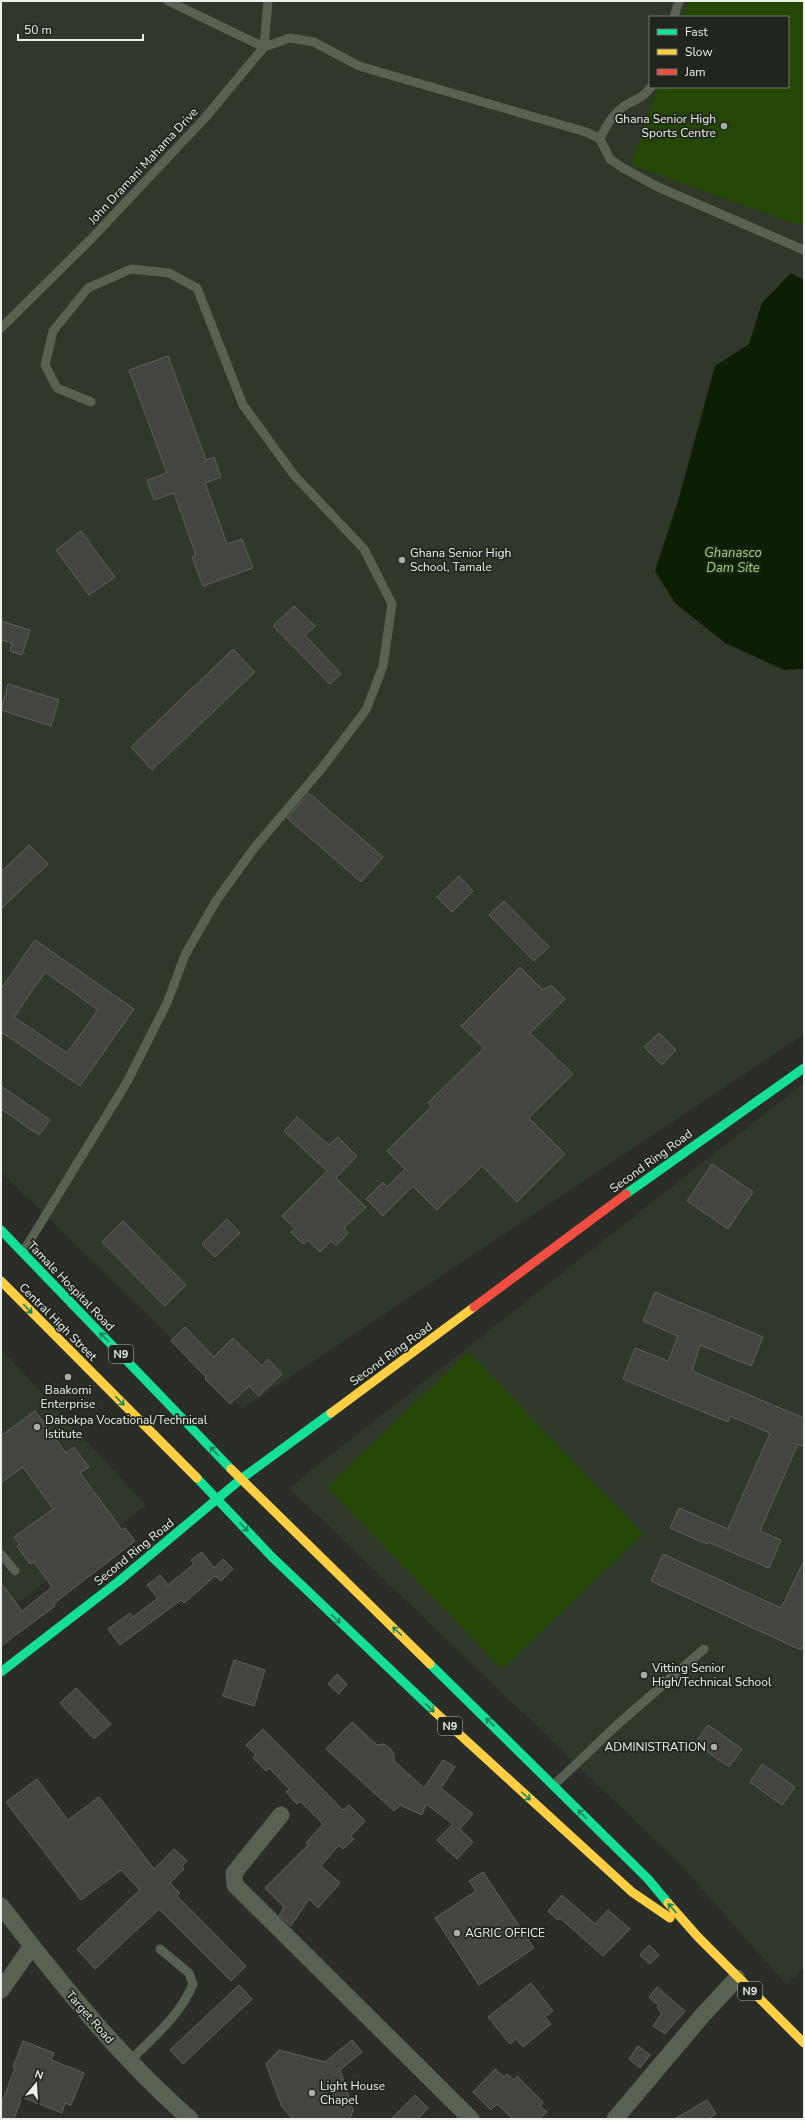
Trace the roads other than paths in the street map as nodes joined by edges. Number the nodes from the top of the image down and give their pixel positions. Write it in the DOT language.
graph roads {
  1 [pos="168,1"];
  2 [pos="268,1"];
  3 [pos="679,1"];
  4 [pos="674,16"];
  5 [pos="264,47"];
  6 [pos="650,88"];
  7 [pos="600,139"];
  8 [pos="804,250"];
  9 [pos="1,328"];
  10 [pos="91,402"];
  11 [pos="804,1068"];
  12 [pos="1,1230"];
  13 [pos="22,1252"];
  14 [pos="1,1281"];
  15 [pos="241,1479"];
  16 [pos="217,1498"];
  17 [pos="1,1554"];
  18 [pos="15,1571"];
  19 [pos="704,1649"];
  20 [pos="1,1672"];
  21 [pos="554,1785"];
  22 [pos="281,1814"];
  23 [pos="1,1906"];
  24 [pos="698,1937"];
  25 [pos="32,1946"];
  26 [pos="160,1949"];
  27 [pos="737,1978"];
  28 [pos="1,1990"];
  29 [pos="804,2043"];
  30 [pos="130,2061"];
  31 [pos="190,2119"];
  32 [pos="471,2119"];
  33 [pos="615,2119"];
  1 -- 5 [label="lane"];
  2 -- 5 [label="lane"];
  3 -- 4 [label="lane"];
  5 -- 7 [label="lane"];
  5 -- 9 [label="lane, John Dramani Mahama Drive"];
  6 -- 7 [label="lane"];
  7 -- 8 [label="lane"];
  10 -- 13 [label="lane"];
  11 -- 15 [label="main road, Second Ring Road"];
  12 -- 13 [label="main road, Tamale Hospital Road / N9"];
  15 -- 13 [label="main road, Tamale Hospital Road / N9, one-way"];
  14 -- 16 [label="main road, Central High Street / N9, one-way"];
  15 -- 16 [label="main road, Second Ring Road"];
  21 -- 15 [label="main road, N9, one-way"];
  16 -- 20 [label="main road, Second Ring Road"];
  16 -- 24 [label="main road, N9, one-way"];
  17 -- 18 [label="lane"];
  19 -- 21 [label="lane"];
  24 -- 21 [label="main road, N9, one-way"];
  22 -- 32 [label="street"];
  23 -- 25 [label="street, Target Road"];
  24 -- 27 [label="main road, N9"];
  25 -- 28 [label="street"];
  25 -- 30 [label="street, Target Road"];
  26 -- 30 [label="lane"];
  27 -- 29 [label="main road, N9"];
  27 -- 33 [label="street"];
  30 -- 31 [label="street, Target Road"];
}
